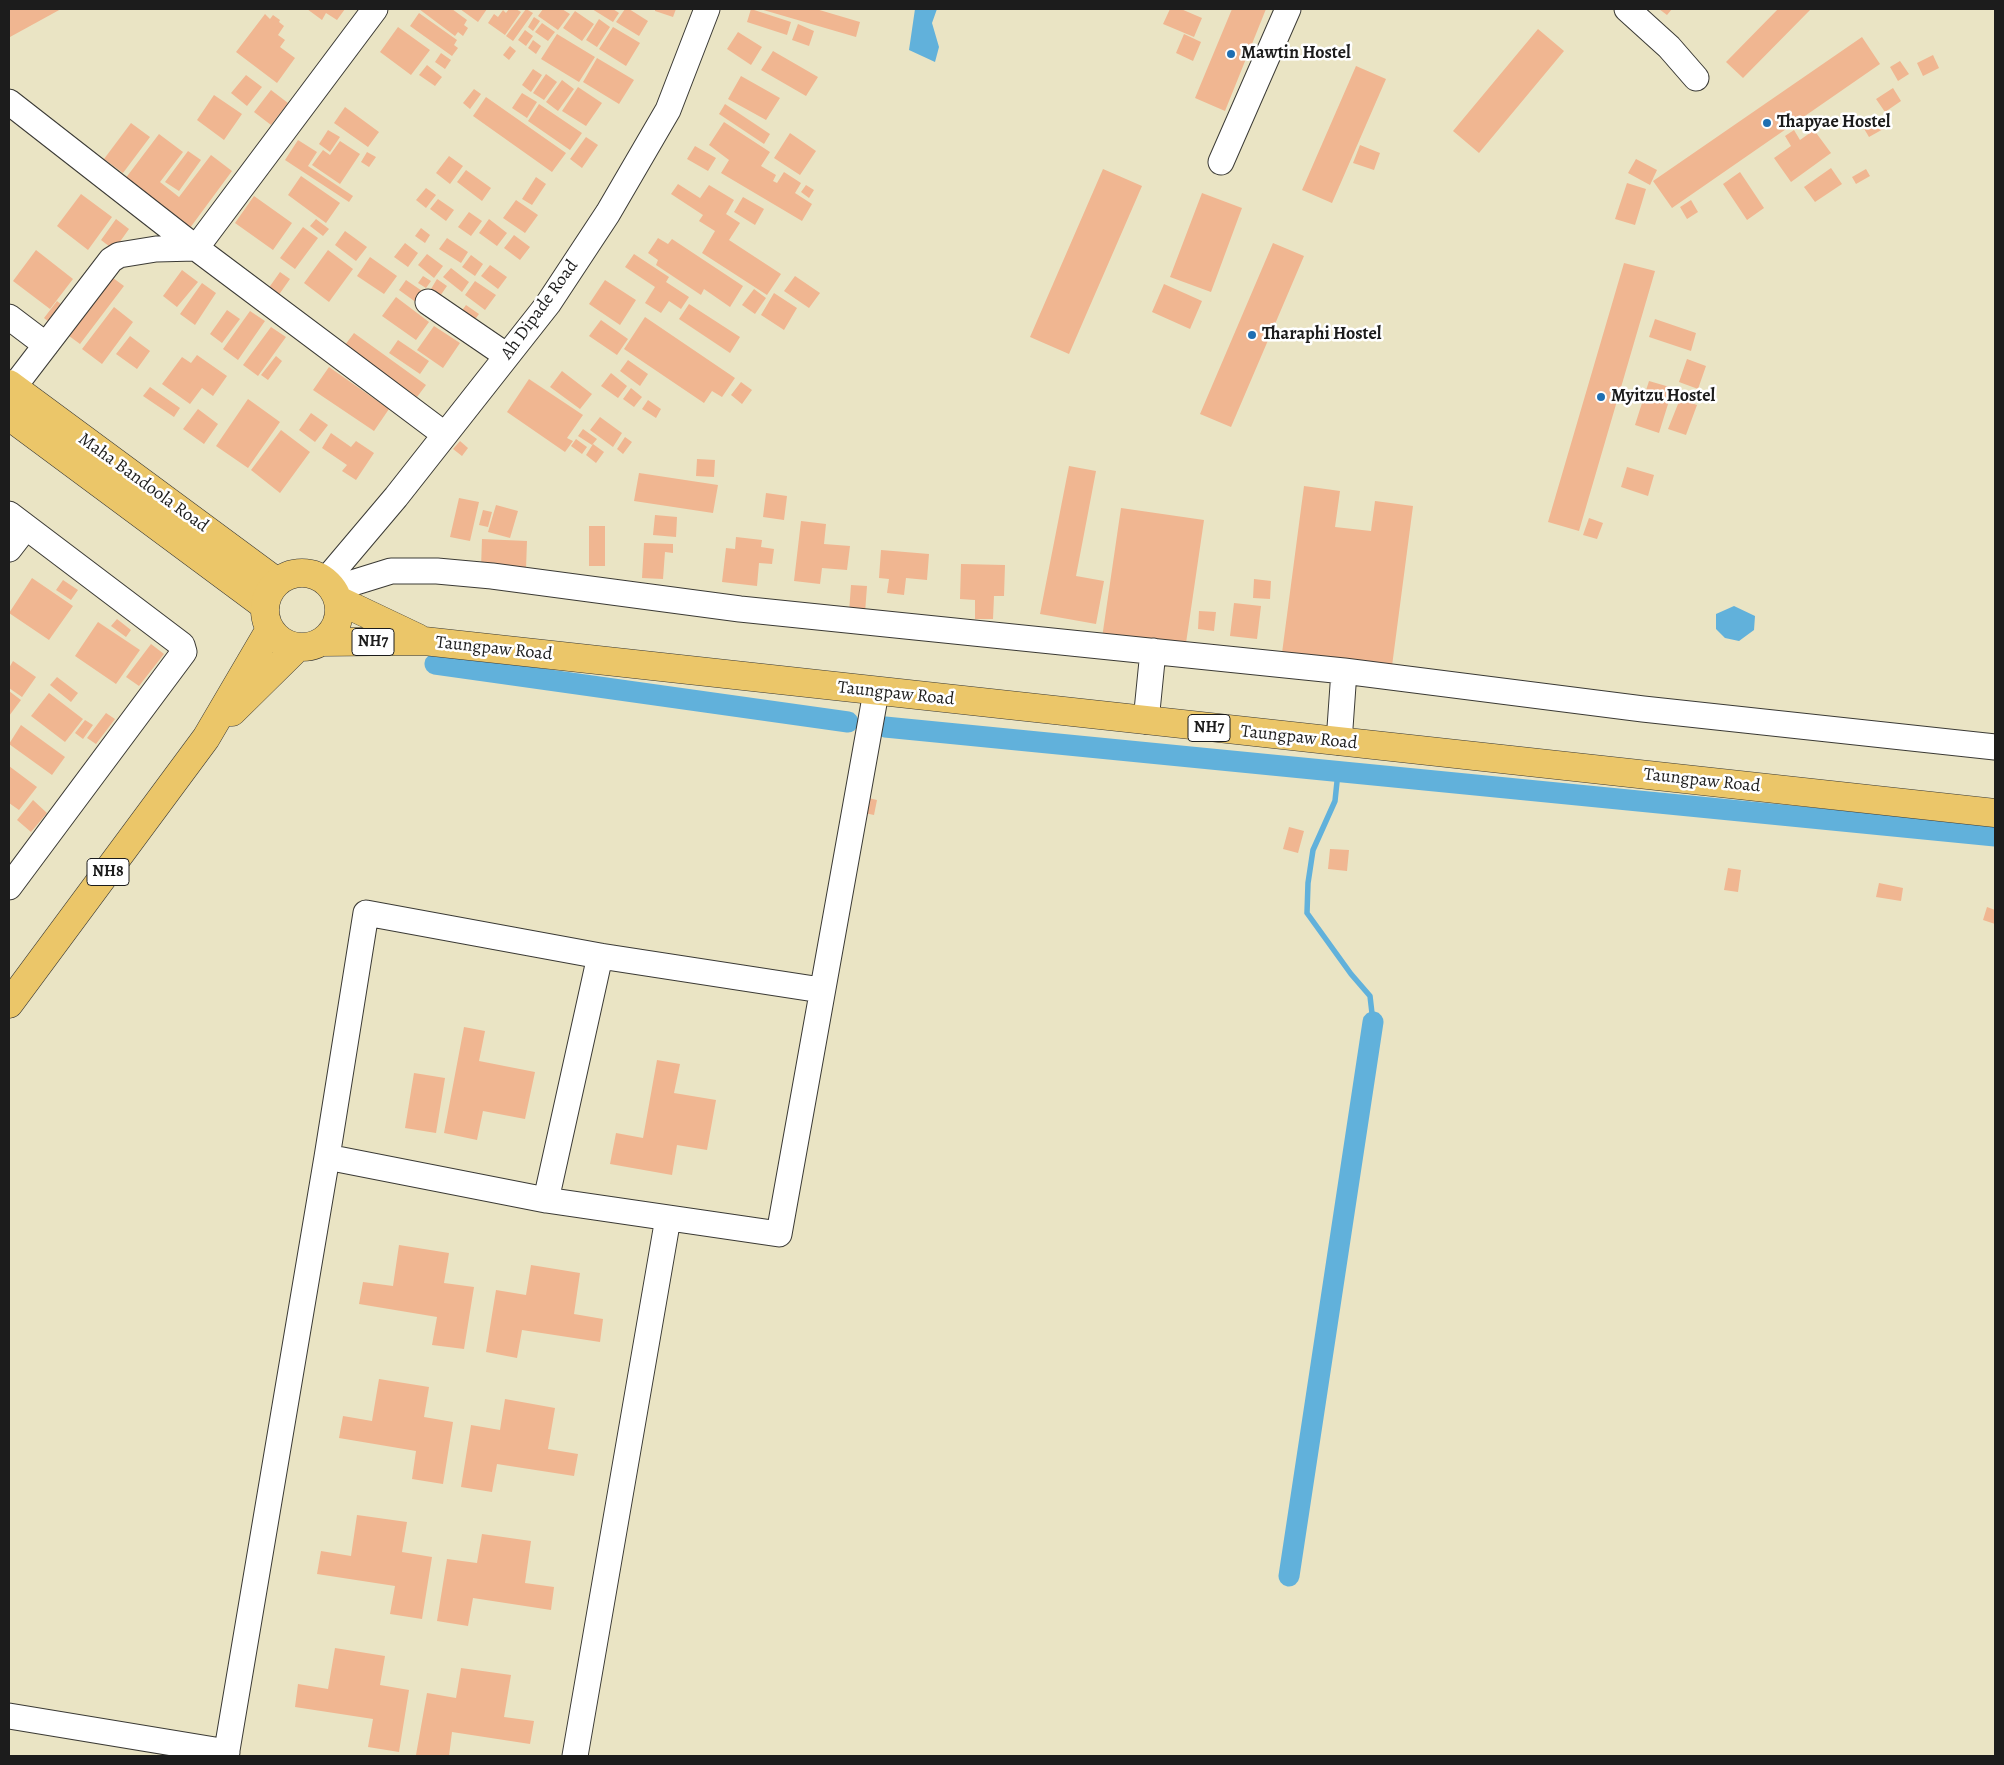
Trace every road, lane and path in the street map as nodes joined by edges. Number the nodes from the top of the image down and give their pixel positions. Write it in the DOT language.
graph roads {
  1 [pos="376,9"];
  2 [pos="708,9"];
  3 [pos="1288,9"];
  4 [pos="1627,9"];
  5 [pos="1696,78"];
  6 [pos="9,102"];
  7 [pos="1221,162"];
  8 [pos="196,248"];
  9 [pos="428,302"];
  10 [pos="9,317"];
  11 [pos="46,345"];
  12 [pos="508,356"];
  13 [pos="11,386"];
  14 [pos="9,416"];
  15 [pos="444,434"];
  16 [pos="17,520"];
  17 [pos="9,550"];
  18 [pos="277,582"];
  19 [pos="332,590"];
  20 [pos="267,618"];
  21 [pos="424,641"];
  22 [pos="310,645"];
  23 [pos="1153,651"];
  24 [pos="1344,671"];
  25 [pos="876,692"];
  26 [pos="1146,721"];
  27 [pos="206,738"];
  28 [pos="1339,742"];
  29 [pos="1995,748"];
  30 [pos="1995,813"];
  31 [pos="9,887"];
  32 [pos="600,956"];
  33 [pos="821,990"];
  34 [pos="9,1004"];
  35 [pos="327,1157"];
  36 [pos="546,1200"];
  37 [pos="668,1218"];
  38 [pos="9,1716"];
  39 [pos="120,1745"];
  40 [pos="226,1754"];
  41 [pos="575,1756"];
  1 -- 8 [label="street"];
  2 -- 12 [label="street, Ah Dipade Road"];
  3 -- 7 [label="street"];
  4 -- 5 [label="street"];
  6 -- 8 [label="street"];
  8 -- 11 [label="street"];
  8 -- 15 [label="street"];
  9 -- 12 [label="street"];
  10 -- 11 [label="street"];
  11 -- 13 [label="street"];
  12 -- 15 [label="street, Ah Dipade Road"];
  13 -- 18 [label="main road, Maha Bandoola Road"];
  14 -- 20 [label="main road, Maha Bandoola Road"];
  15 -- 19 [label="street, Ah Dipade Road"];
  16 -- 17 [label="street"];
  16 -- 31 [label="street"];
  18 -- 19 [label="main road"];
  18 -- 20 [label="main road"];
  19 -- 21 [label="main road, Taungpaw Road / NH7"];
  19 -- 22 [label="main road"];
  19 -- 23 [label="street"];
  20 -- 22 [label="main road"];
  20 -- 27 [label="main road, NH8"];
  21 -- 22 [label="main road, Taungpaw Road / NH7"];
  21 -- 25 [label="main road, Taungpaw Road / NH7"];
  22 -- 27 [label="main road, NH8"];
  23 -- 24 [label="street"];
  23 -- 26 [label="street"];
  24 -- 28 [label="street"];
  24 -- 29 [label="street"];
  25 -- 26 [label="main road, Taungpaw Road / NH7"];
  25 -- 33 [label="street"];
  26 -- 28 [label="main road, Taungpaw Road / NH7"];
  27 -- 34 [label="main road, NH8"];
  28 -- 30 [label="main road, Taungpaw Road / NH7"];
  32 -- 33 [label="street"];
  32 -- 35 [label="street"];
  32 -- 36 [label="street"];
  33 -- 37 [label="street"];
  35 -- 36 [label="street"];
  35 -- 40 [label="street"];
  36 -- 37 [label="street"];
  37 -- 41 [label="street"];
  38 -- 39 [label="street"];
  39 -- 40 [label="street"];
}
